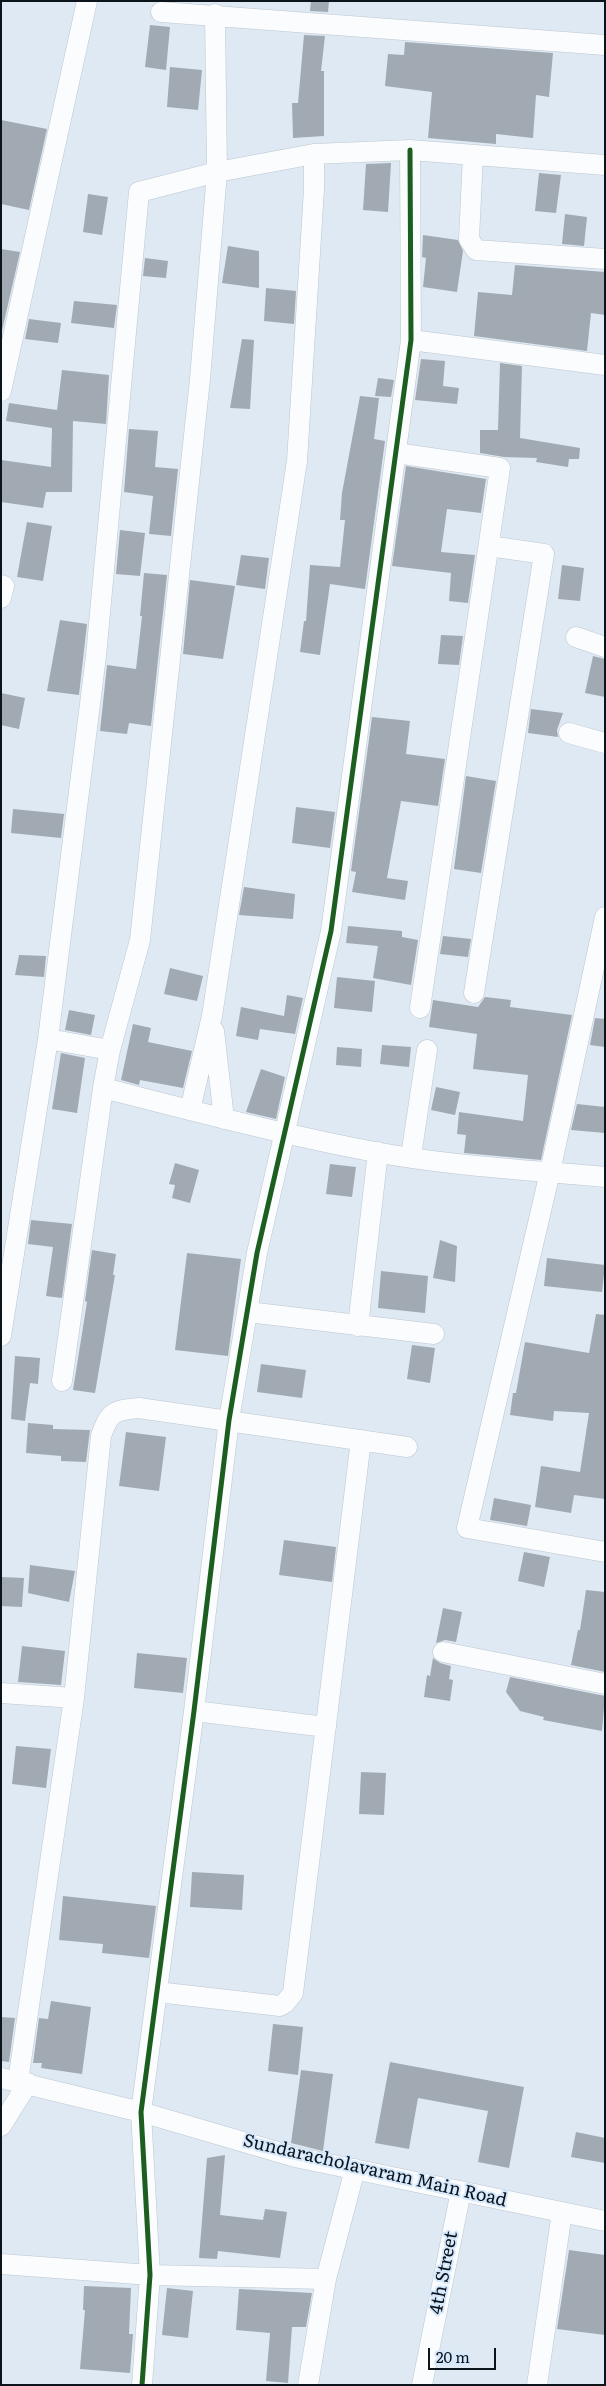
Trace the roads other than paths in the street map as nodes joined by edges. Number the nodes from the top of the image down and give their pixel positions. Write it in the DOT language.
graph roads {
  1 [pos="87,1"];
  2 [pos="161,12"];
  3 [pos="215,14"];
  4 [pos="605,45"];
  5 [pos="410,150"];
  6 [pos="314,154"];
  7 [pos="473,156"];
  8 [pos="605,165"];
  9 [pos="217,172"];
  10 [pos="605,259"];
  11 [pos="411,340"];
  12 [pos="5,352"];
  13 [pos="605,365"];
  14 [pos="1,390"];
  15 [pos="396,454"];
  16 [pos="489,546"];
  17 [pos="1,585"];
  18 [pos="1,598"];
  19 [pos="576,637"];
  20 [pos="605,647"];
  21 [pos="569,733"];
  22 [pos="605,743"];
  23 [pos="605,917"];
  24 [pos="474,993"];
  25 [pos="420,1008"];
  26 [pos="212,1016"];
  27 [pos="48,1039"];
  28 [pos="110,1050"];
  29 [pos="427,1050"];
  30 [pos="103,1088"];
  31 [pos="190,1110"];
  32 [pos="224,1118"];
  33 [pos="284,1133"];
  34 [pos="378,1152"];
  35 [pos="411,1156"];
  36 [pos="550,1172"];
  37 [pos="605,1177"];
  38 [pos="248,1312"];
  39 [pos="358,1326"];
  40 [pos="434,1334"];
  41 [pos="1,1336"];
  42 [pos="62,1382"];
  43 [pos="229,1420"];
  44 [pos="361,1440"];
  45 [pos="407,1447"];
  46 [pos="605,1552"];
  47 [pos="443,1652"];
  48 [pos="605,1684"];
  49 [pos="1,1693"];
  50 [pos="74,1698"];
  51 [pos="194,1711"];
  52 [pos="326,1727"];
  53 [pos="157,1992"];
  54 [pos="16,2080"];
  55 [pos="141,2112"];
  56 [pos="1,2126"];
  57 [pos="355,2169"];
  58 [pos="461,2191"];
  59 [pos="562,2212"];
  60 [pos="605,2221"];
  61 [pos="1,2264"];
  62 [pos="150,2275"];
  63 [pos="326,2279"];
  64 [pos="142,2385"];
  65 [pos="308,2385"];
  66 [pos="422,2385"];
  67 [pos="537,2385"];
  1 -- 12 [label="street"];
  2 -- 3 [label="street"];
  3 -- 4 [label="street"];
  3 -- 9 [label="street"];
  5 -- 6 [label="street"];
  5 -- 7 [label="street"];
  5 -- 11 [label="street"];
  6 -- 9 [label="street"];
  6 -- 26 [label="street"];
  7 -- 8 [label="street"];
  7 -- 10 [label="street"];
  9 -- 27 [label="street"];
  9 -- 28 [label="street"];
  11 -- 13 [label="street"];
  11 -- 15 [label="street"];
  12 -- 14 [label="street"];
  15 -- 16 [label="street"];
  15 -- 33 [label="street"];
  16 -- 24 [label="street"];
  16 -- 25 [label="street"];
  17 -- 18 [label="street"];
  19 -- 20 [label="street"];
  21 -- 22 [label="street"];
  23 -- 36 [label="street"];
  26 -- 31 [label="street"];
  26 -- 32 [label="street"];
  27 -- 28 [label="street"];
  27 -- 41 [label="street"];
  28 -- 30 [label="street"];
  29 -- 35 [label="street"];
  30 -- 31 [label="street"];
  30 -- 42 [label="street"];
  31 -- 32 [label="street"];
  32 -- 33 [label="street"];
  33 -- 34 [label="street"];
  33 -- 38 [label="street"];
  34 -- 35 [label="street"];
  34 -- 39 [label="street"];
  35 -- 36 [label="street"];
  36 -- 37 [label="street"];
  36 -- 46 [label="street"];
  38 -- 39 [label="street"];
  38 -- 43 [label="street"];
  39 -- 40 [label="street"];
  43 -- 44 [label="street"];
  43 -- 50 [label="street"];
  43 -- 51 [label="street"];
  44 -- 45 [label="street"];
  44 -- 52 [label="street"];
  47 -- 48 [label="street"];
  49 -- 50 [label="street"];
  50 -- 54 [label="street"];
  51 -- 52 [label="street"];
  51 -- 53 [label="street"];
  52 -- 53 [label="street"];
  53 -- 55 [label="street"];
  54 -- 55 [label="street, Sundaracholavaram Main Road"];
  54 -- 56 [label="street"];
  55 -- 57 [label="street, Sundaracholavaram Main Road"];
  55 -- 62 [label="street"];
  57 -- 58 [label="street, Sundaracholavaram Main Road"];
  57 -- 63 [label="street"];
  58 -- 59 [label="street, Sundaracholavaram Main Road"];
  58 -- 66 [label="street, 4th Street"];
  59 -- 60 [label="street, Sundaracholavaram Main Road"];
  59 -- 67 [label="street"];
  61 -- 62 [label="street"];
  62 -- 63 [label="street"];
  62 -- 64 [label="street"];
  63 -- 65 [label="street"];
}
